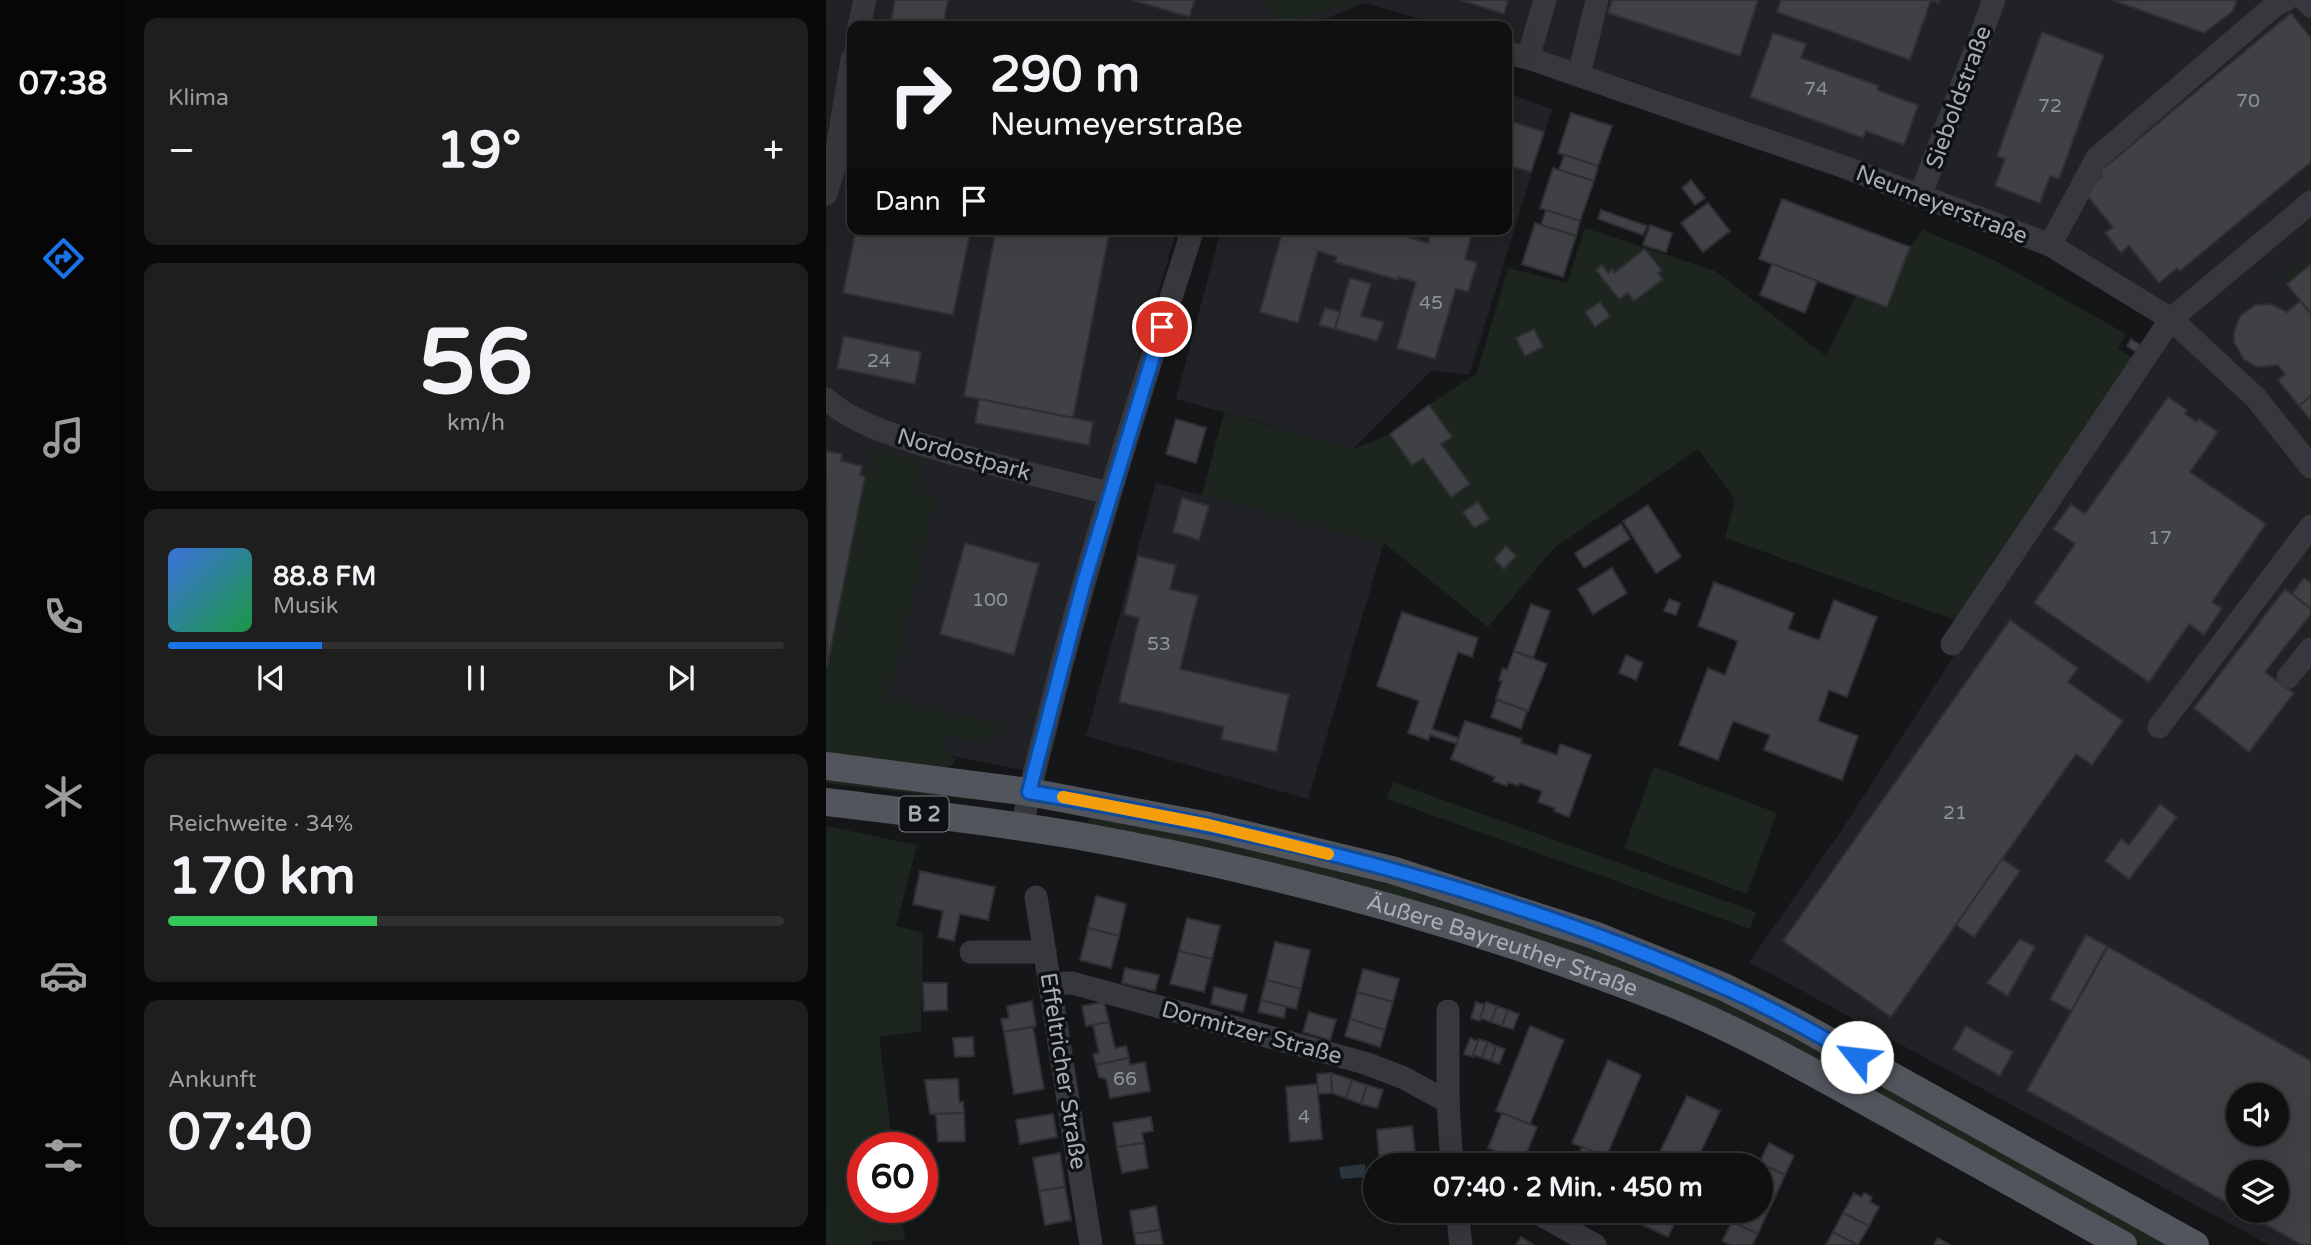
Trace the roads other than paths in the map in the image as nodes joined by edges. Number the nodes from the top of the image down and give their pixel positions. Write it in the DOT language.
graph roads {
  1 [pos="865,0"];
  2 [pos="1545,0"];
  3 [pos="1597,0"];
  4 [pos="1994,0"];
  5 [pos="2286,0"];
  6 [pos="2305,0"];
  7 [pos="2311,6"];
  8 [pos="860,21"];
  9 [pos="1517,55"];
  10 [pos="1579,75"];
  11 [pos="847,89"];
  12 [pos="826,194"];
  13 [pos="1921,194"];
  14 [pos="2311,202"];
  15 [pos="1190,235"];
  16 [pos="2050,245"];
  17 [pos="2171,319"];
  18 [pos="831,409"];
  19 [pos="2311,467"];
  20 [pos="1109,493"];
  21 [pos="2311,526"];
  22 [pos="1952,644"];
  23 [pos="2311,649"];
  24 [pos="2288,677"];
  25 [pos="2159,727"];
  26 [pos="826,766"];
  27 [pos="1029,792"];
  28 [pos="826,802"];
  29 [pos="1023,827"];
  30 [pos="1035,897"];
  31 [pos="971,952"];
  32 [pos="1045,952"];
  33 [pos="1051,984"];
  34 [pos="1448,1011"];
  35 [pos="1448,1102"];
  36 [pos="1451,1153"];
  37 [pos="1458,1223"];
  38 [pos="1556,1223"];
  39 [pos="1091,1245"];
  40 [pos="1461,1245"];
  41 [pos="1595,1245"];
  42 [pos="2123,1245"];
  43 [pos="2195,1245"];
  1 -- 8 [label="street"];
  2 -- 9 [label="street"];
  3 -- 10 [label="street"];
  4 -- 13 [label="street, Sieboldstraße"];
  5 -- 16 [label="street"];
  6 -- 7 [label="street"];
  9 -- 10 [label="street, Neumeyerstraße"];
  10 -- 13 [label="street, Neumeyerstraße"];
  11 -- 12 [label="street"];
  13 -- 16 [label="street, Neumeyerstraße"];
  14 -- 17 [label="street"];
  15 -- 20 [label="street"];
  16 -- 17 [label="street, Neumeyerstraße"];
  17 -- 19 [label="street, Neumeyerstraße"];
  17 -- 22 [label="street"];
  18 -- 20 [label="street, Nordostpark"];
  20 -- 27 [label="street"];
  21 -- 25 [label="street"];
  23 -- 24 [label="street"];
  26 -- 27 [label="main road, Äußere Bayreuther Straße / B 2"];
  27 -- 29 [label="street"];
  27 -- 43 [label="main road, Äußere Bayreuther Straße / B 2"];
  28 -- 29 [label="main road, Äußere Bayreuther Straße / B 2"];
  29 -- 42 [label="main road, Äußere Bayreuther Straße / B 2"];
  30 -- 32 [label="street, Effeltricher Straße"];
  31 -- 32 [label="street"];
  32 -- 33 [label="street, Effeltricher Straße"];
  33 -- 35 [label="street, Dormitzer Straße"];
  33 -- 39 [label="street, Effeltricher Straße"];
  34 -- 35 [label="street"];
  35 -- 36 [label="street"];
  37 -- 40 [label="street"];
  38 -- 41 [label="street"];
}
